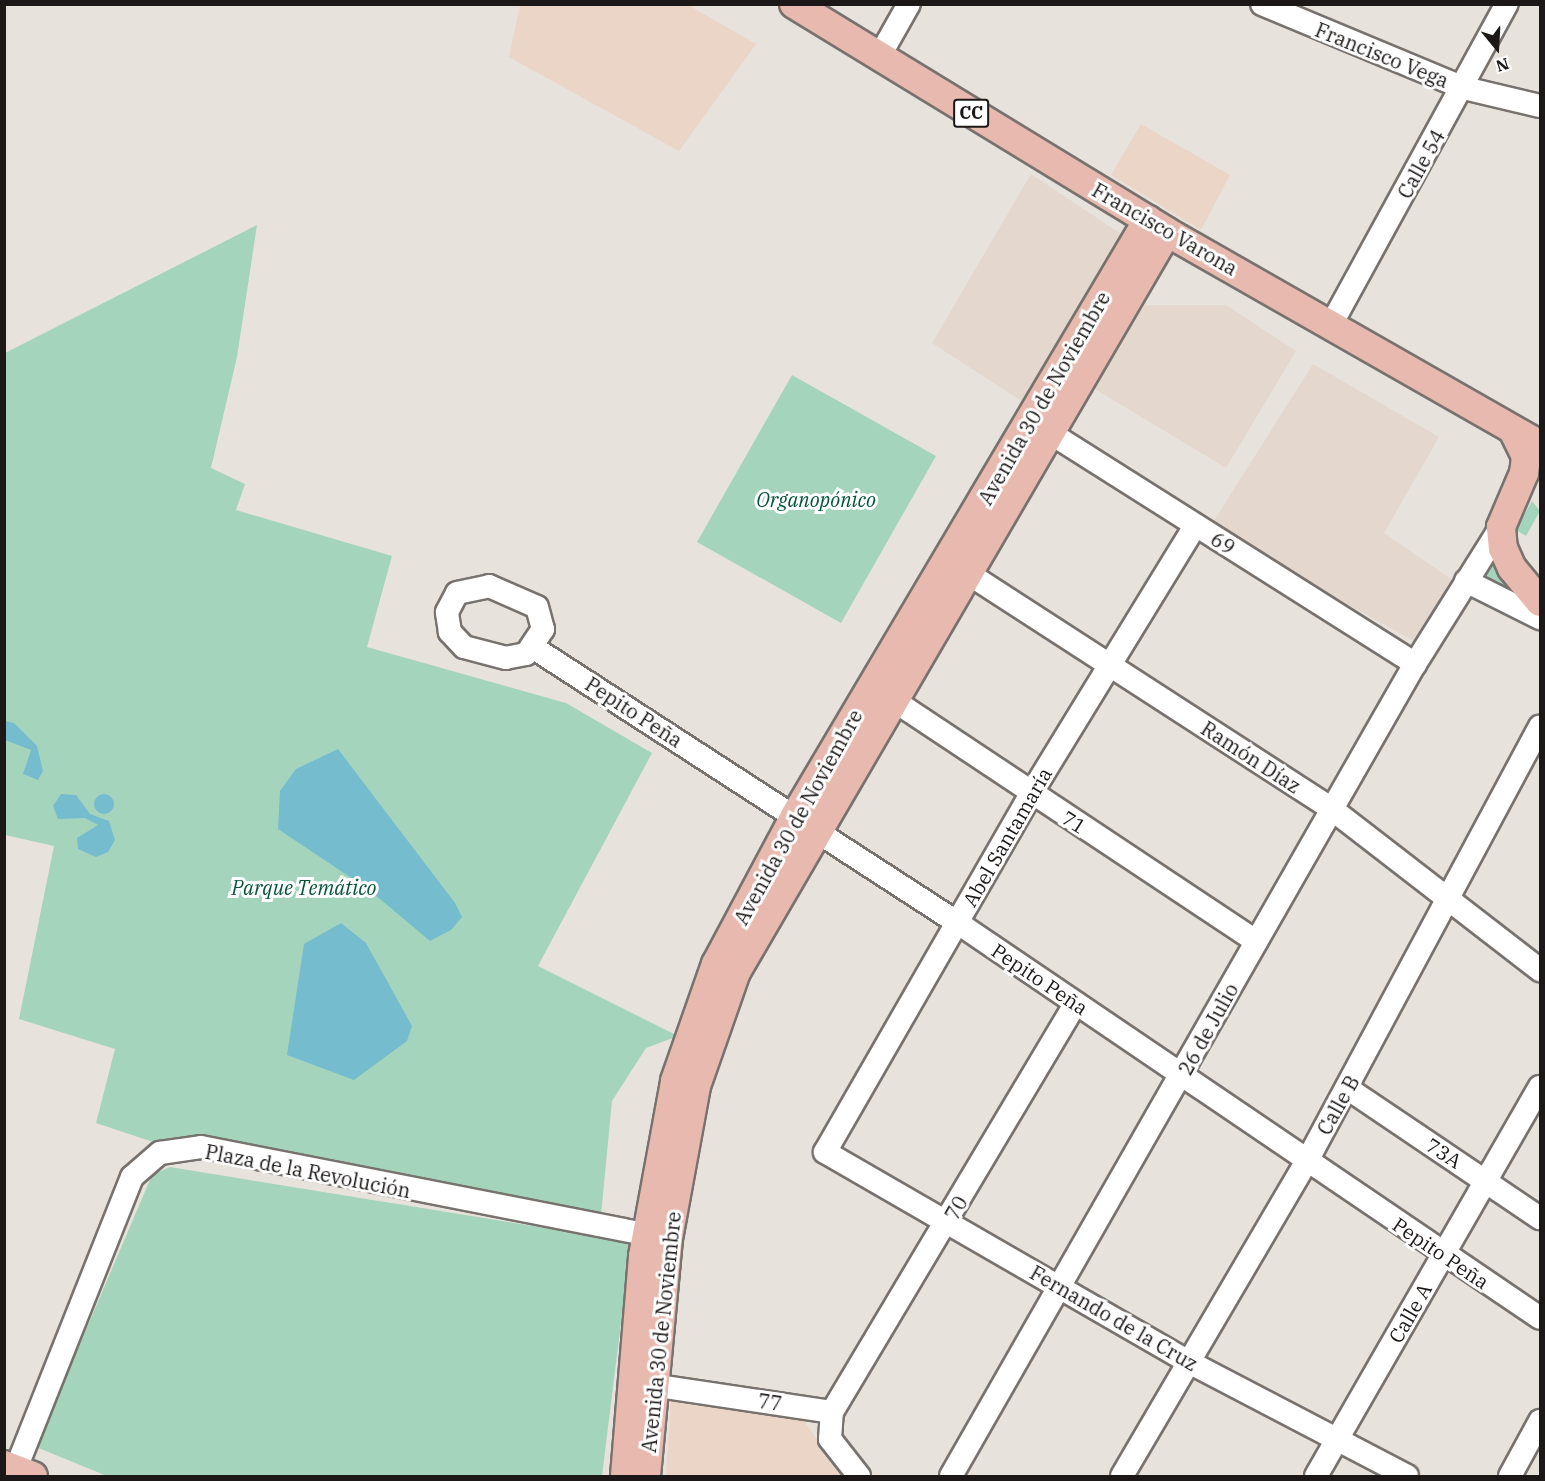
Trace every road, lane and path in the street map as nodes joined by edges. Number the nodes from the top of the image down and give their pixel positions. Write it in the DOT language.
graph roads {
  1 [pos="795,4"];
  2 [pos="909,4"];
  3 [pos="1508,4"];
  4 [pos="1273,7"];
  5 [pos="879,57"];
  6 [pos="1464,88"];
  7 [pos="1540,106"];
  8 [pos="1158,226"];
  9 [pos="1332,323"];
  10 [pos="1041,428"];
  11 [pos="1513,430"];
  12 [pos="1540,445"];
  13 [pos="1532,469"];
  14 [pos="1195,526"];
  15 [pos="1501,527"];
  16 [pos="958,568"];
  17 [pos="1466,581"];
  18 [pos="1540,602"];
  19 [pos="1540,618"];
  20 [pos="534,648"];
  21 [pos="1415,664"];
  22 [pos="1110,665"];
  23 [pos="893,700"];
  24 [pos="1540,726"];
  25 [pos="1031,794"];
  26 [pos="1333,810"];
  27 [pos="805,823"];
  28 [pos="1451,900"];
  29 [pos="958,923"];
  30 [pos="1256,941"];
  31 [pos="1540,970"];
  32 [pos="1076,1003"];
  33 [pos="1182,1077"];
  34 [pos="1347,1088"];
  35 [pos="1538,1098"];
  36 [pos="825,1152"];
  37 [pos="1307,1161"];
  38 [pos="1486,1180"];
  39 [pos="1540,1218"];
  40 [pos="947,1222"];
  41 [pos="657,1237"];
  42 [pos="1443,1256"];
  43 [pos="1058,1287"];
  44 [pos="1540,1318"];
  45 [pos="1190,1362"];
  46 [pos="643,1384"];
  47 [pos="832,1412"];
  48 [pos="1540,1421"];
  49 [pos="1336,1441"];
  50 [pos="17,1472"];
  51 [pos="625,1476"];
  52 [pos="646,1476"];
  53 [pos="859,1476"];
  54 [pos="951,1476"];
  55 [pos="1122,1476"];
  56 [pos="1316,1476"];
  57 [pos="1407,1476"];
  58 [pos="1510,1476"];
  1 -- 5 [label="main road, Francisco Varona / CC"];
  2 -- 5 [label="street"];
  3 -- 6 [label="street, Calle 54"];
  4 -- 6 [label="street, Francisco Vega"];
  5 -- 8 [label="main road, Francisco Varona / CC"];
  6 -- 7 [label="street, Francisco Vega"];
  6 -- 9 [label="street, Calle 54"];
  8 -- 9 [label="main road, Francisco Varona / CC"];
  8 -- 10 [label="main road, Avenida 30 de Noviembre"];
  9 -- 11 [label="main road, Francisco Varona / CC"];
  10 -- 14 [label="street, 69"];
  10 -- 16 [label="main road, Avenida 30 de Noviembre"];
  11 -- 12 [label="main road, Francisco Varona / CC"];
  11 -- 13 [label="main road"];
  13 -- 15 [label="main road"];
  14 -- 21 [label="street, 69"];
  14 -- 22 [label="street, Abel Santamaría"];
  15 -- 17 [label="street, 26 de Julio"];
  15 -- 18 [label="main road"];
  16 -- 22 [label="street, Ramón Díaz"];
  16 -- 23 [label="main road, Avenida 30 de Noviembre"];
  16 -- 27 [label="main road, Avenida 30 de Noviembre"];
  17 -- 19 [label="street"];
  17 -- 21 [label="street, 26 de Julio"];
  20 -- 27 [label="street, Pepito Peña"];
  21 -- 26 [label="street, 26 de Julio"];
  22 -- 25 [label="street, Abel Santamaría"];
  22 -- 26 [label="street, Ramón Díaz"];
  23 -- 25 [label="street, 71"];
  23 -- 27 [label="main road, Avenida 30 de Noviembre"];
  24 -- 28 [label="street, Calle B"];
  25 -- 29 [label="street, Abel Santamaría"];
  25 -- 30 [label="street, 71"];
  26 -- 28 [label="street, Ramón Díaz"];
  26 -- 30 [label="street, 26 de Julio"];
  27 -- 29 [label="street, Pepito Peña"];
  27 -- 41 [label="main road, Avenida 30 de Noviembre"];
  28 -- 31 [label="street, Ramón Díaz"];
  28 -- 34 [label="street, Calle B"];
  29 -- 32 [label="street, Pepito Peña"];
  29 -- 36 [label="street, Abel Santamaría"];
  30 -- 33 [label="street, 26 de Julio"];
  32 -- 33 [label="street, Pepito Peña"];
  32 -- 40 [label="street, 70"];
  33 -- 37 [label="street, Pepito Peña"];
  33 -- 43 [label="street, 26 de Julio"];
  34 -- 37 [label="street, Calle B"];
  34 -- 38 [label="street, 73A"];
  35 -- 38 [label="street, Calle A"];
  36 -- 40 [label="street, Fernando de la Cruz"];
  37 -- 42 [label="street, Pepito Peña"];
  37 -- 45 [label="street, Calle B"];
  38 -- 39 [label="street, 73A"];
  38 -- 42 [label="street, Calle A"];
  40 -- 43 [label="street, Fernando de la Cruz"];
  40 -- 47 [label="street, 70"];
  41 -- 46 [label="main road, Avenida 30 de Noviembre"];
  41 -- 50 [label="street, Plaza de la Revolución"];
  42 -- 44 [label="street, Pepito Peña"];
  42 -- 49 [label="street, Calle A"];
  43 -- 45 [label="street, Fernando de la Cruz"];
  43 -- 54 [label="street, 26 de Julio"];
  45 -- 49 [label="street, Fernando de la Cruz"];
  45 -- 55 [label="street, Calle B"];
  46 -- 47 [label="street, 77"];
  46 -- 51 [label="main road, Avenida 30 de Noviembre"];
  46 -- 52 [label="main road, Avenida 30 de Noviembre"];
  47 -- 53 [label="street"];
  48 -- 58 [label="street"];
  49 -- 56 [label="street, Calle A"];
  49 -- 57 [label="street, Fernando de la Cruz"];
}
